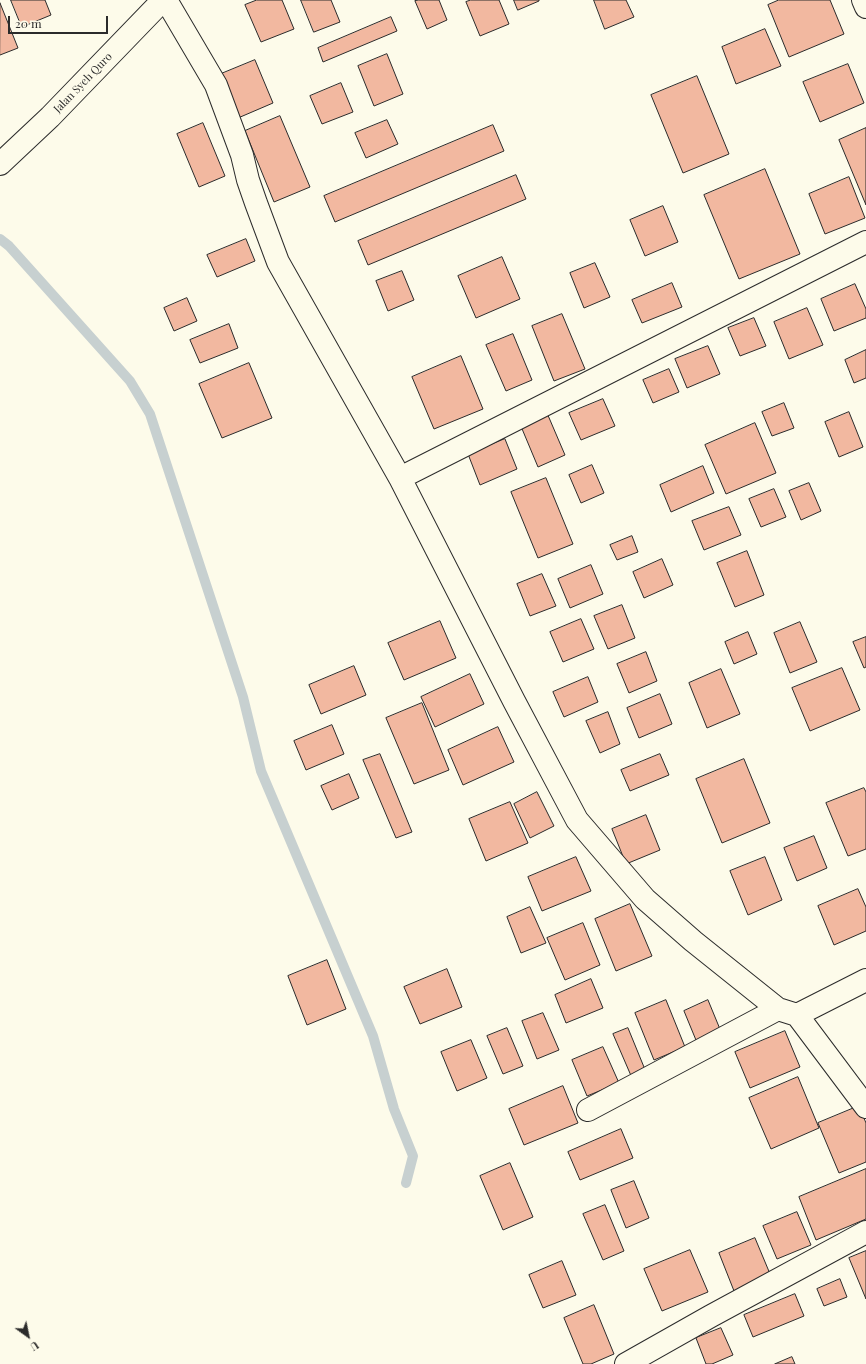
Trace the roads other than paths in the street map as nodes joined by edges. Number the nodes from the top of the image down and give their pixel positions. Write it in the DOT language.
graph roads {
  1 [pos="165,0"];
  2 [pos="863,0"];
  3 [pos="866,7"];
  4 [pos="0,164"];
  5 [pos="866,242"];
  6 [pos="400,478"];
  7 [pos="866,980"];
  8 [pos="788,1012"];
  9 [pos="866,1107"];
  10 [pos="588,1110"];
  11 [pos="866,1232"];
  12 [pos="626,1364"];
  1 -- 4 [label="street, Jalan Syeh Quro"];
  1 -- 6 [label="street"];
  2 -- 3 [label="street"];
  5 -- 6 [label="street"];
  6 -- 8 [label="street"];
  7 -- 8 [label="street"];
  8 -- 9 [label="street"];
  8 -- 10 [label="street"];
  11 -- 12 [label="street"];
}
